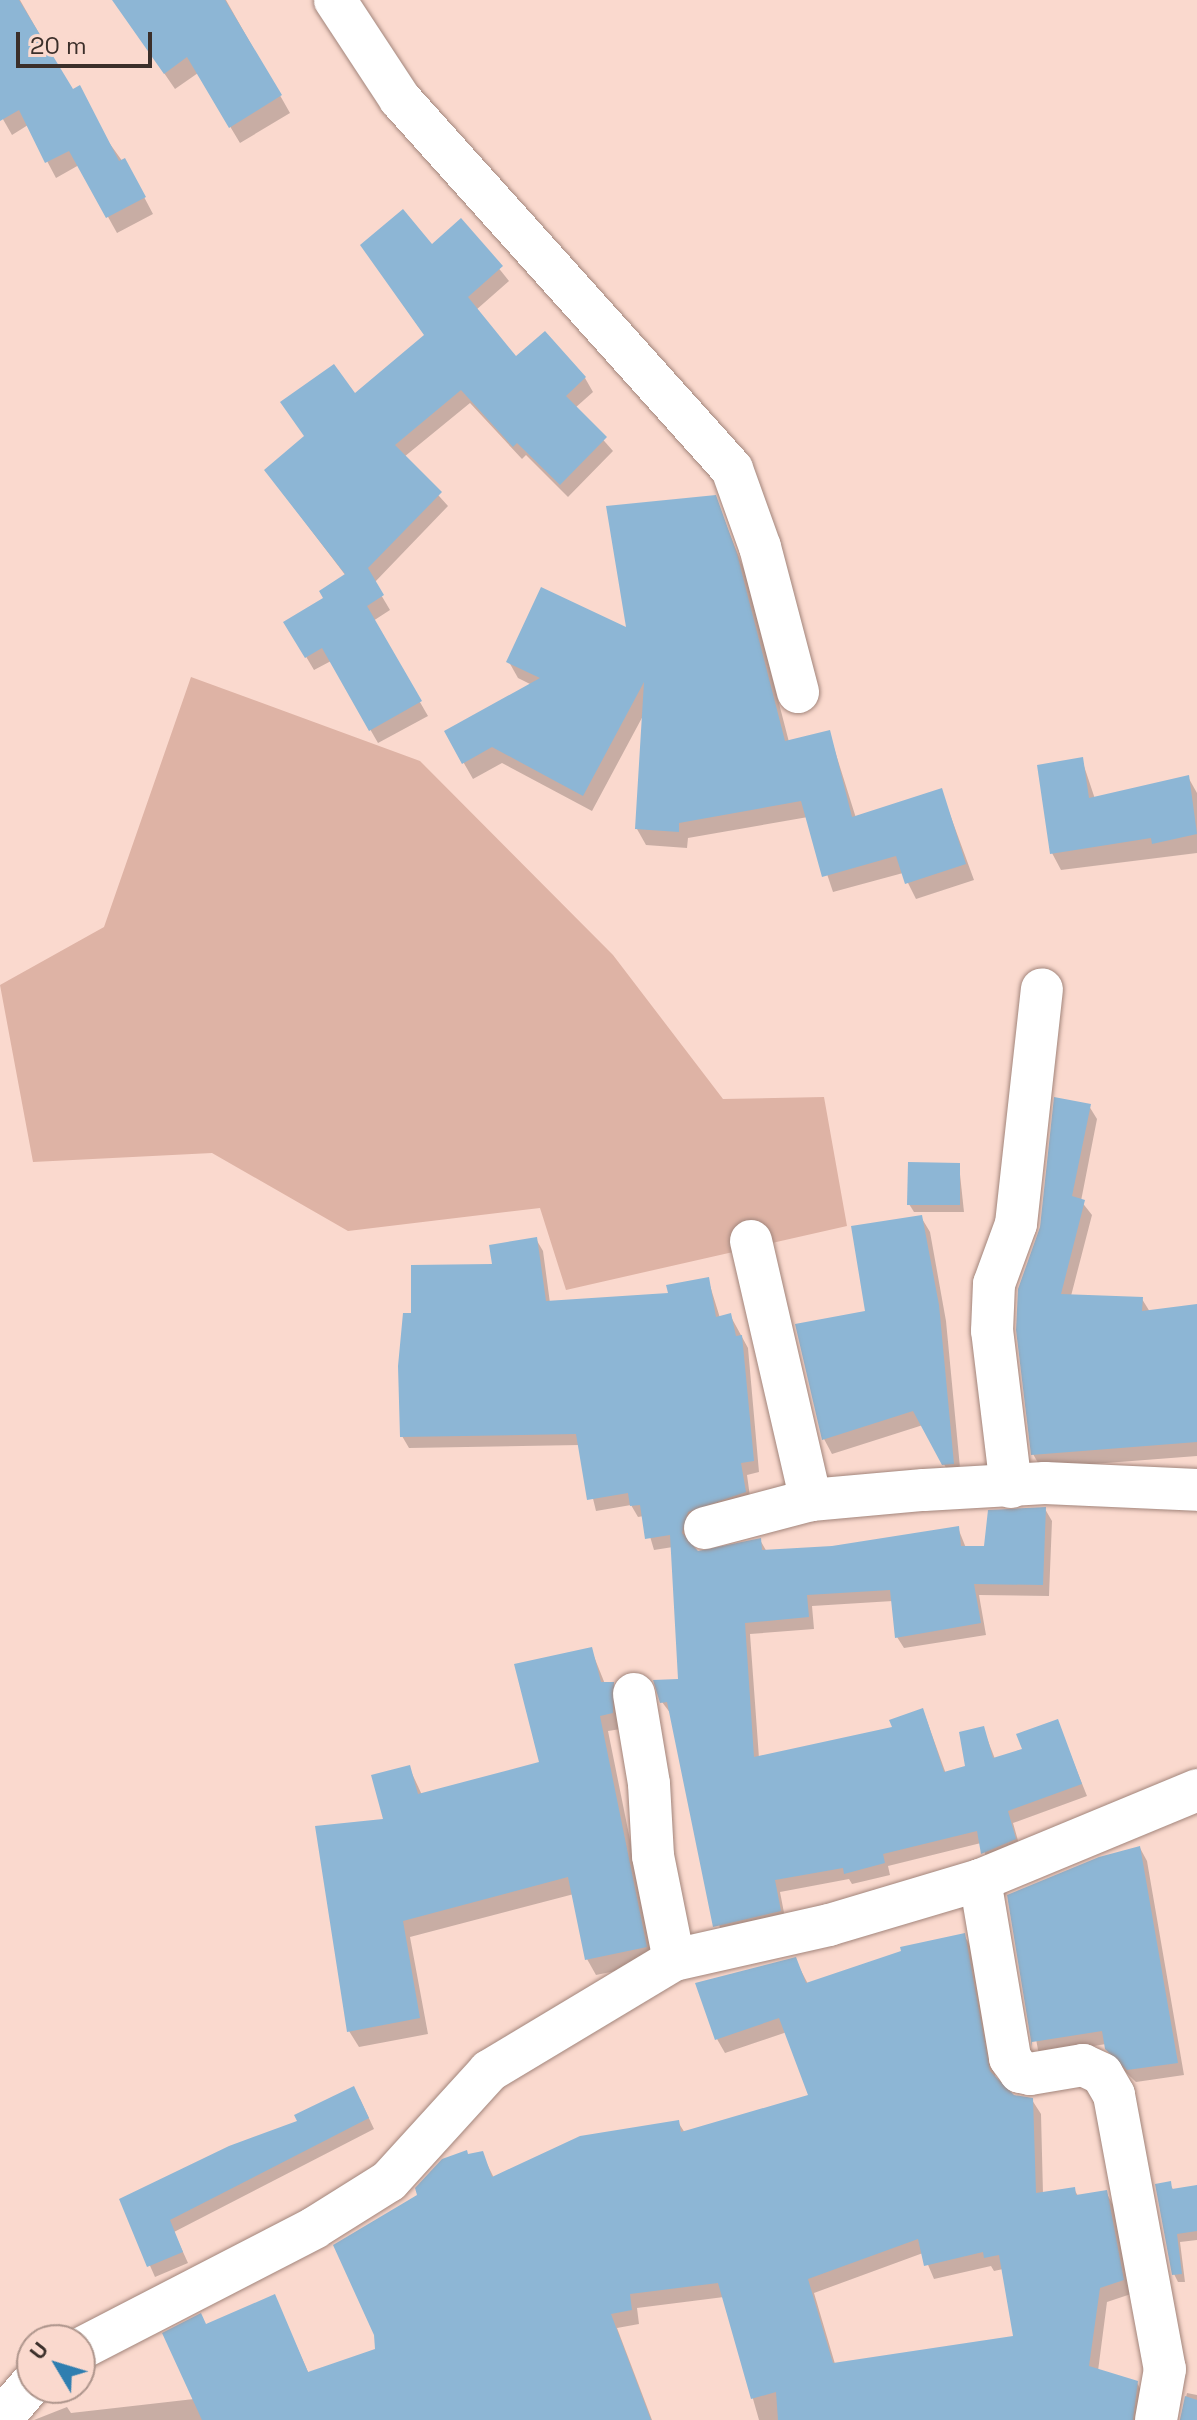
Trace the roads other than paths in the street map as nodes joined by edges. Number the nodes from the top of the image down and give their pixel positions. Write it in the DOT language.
graph roads {
  1 [pos="335,0"];
  2 [pos="798,692"];
  3 [pos="1042,989"];
  4 [pos="751,1241"];
  5 [pos="1011,1487"];
  6 [pos="1197,1490"];
  7 [pos="811,1500"];
  8 [pos="705,1528"];
  9 [pos="634,1694"];
  10 [pos="1197,1790"];
  11 [pos="980,1880"];
  12 [pos="674,1960"];
  13 [pos="96,2341"];
  14 [pos="16,2402"];
  15 [pos="0,2420"];
  16 [pos="1156,2420"];
  1 -- 2 [label="street"];
  3 -- 5 [label="street"];
  4 -- 7 [label="street"];
  5 -- 6 [label="street"];
  5 -- 7 [label="street"];
  7 -- 8 [label="street"];
  9 -- 12 [label="street"];
  10 -- 11 [label="street"];
  11 -- 12 [label="street"];
  11 -- 16 [label="street"];
  12 -- 13 [label="street"];
  14 -- 15 [label="street"];
}
